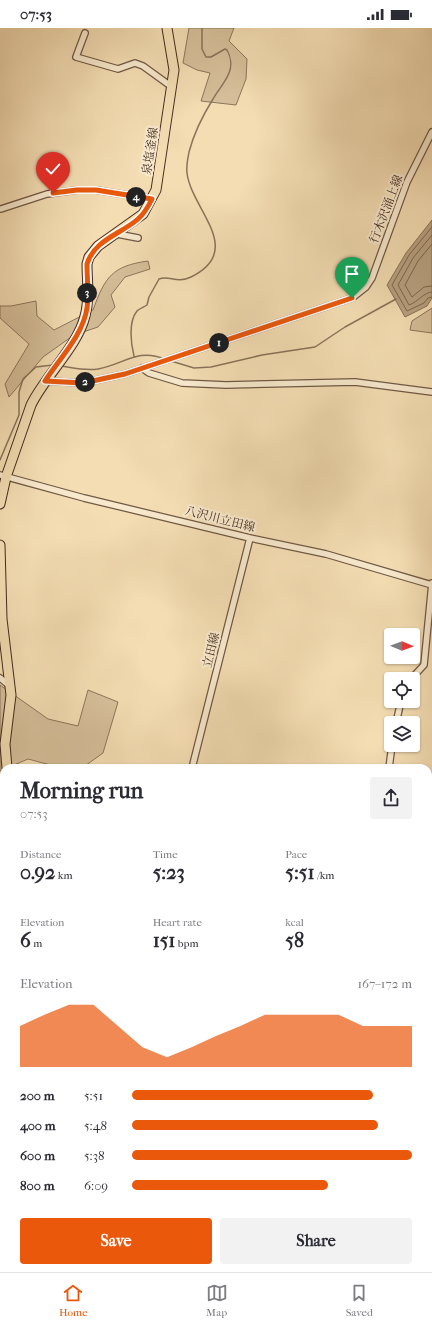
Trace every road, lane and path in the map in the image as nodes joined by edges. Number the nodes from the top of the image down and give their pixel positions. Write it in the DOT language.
graph roads {
  1 [pos="167,28"];
  2 [pos="85,33"];
  3 [pos="172,87"];
  4 [pos="432,132"];
  5 [pos="152,199"];
  6 [pos="1,209"];
  7 [pos="117,234"];
  8 [pos="138,238"];
  9 [pos="142,368"];
  10 [pos="45,381"];
  11 [pos="432,392"];
  12 [pos="3,476"];
  13 [pos="0,504"];
  14 [pos="250,538"];
  15 [pos="0,545"];
  16 [pos="432,584"];
  17 [pos="0,591"];
  18 [pos="418,672"];
  19 [pos="0,678"];
  20 [pos="10,686"];
  21 [pos="391,752"];
  22 [pos="7,764"];
  23 [pos="193,764"];
  24 [pos="390,764"];
  1 -- 3 [label="main road, 泉塩釜線"];
  2 -- 3 [label="street"];
  3 -- 5 [label="main road, 泉塩釜線"];
  4 -- 9 [label="street, 行木沢涌上線"];
  5 -- 6 [label="street"];
  5 -- 7 [label="main road, 泉塩釜線"];
  7 -- 8 [label="street"];
  7 -- 10 [label="main road, 泉塩釜線"];
  9 -- 10 [label="street, 行木沢涌上線"];
  9 -- 11 [label="street"];
  10 -- 12 [label="main road"];
  12 -- 13 [label="main road"];
  12 -- 14 [label="street, 八沢川立田線"];
  14 -- 16 [label="street, 八沢川立田線"];
  14 -- 23 [label="street, 立田線"];
  15 -- 17 [label="main road"];
  16 -- 18 [label="street"];
  17 -- 20 [label="main road"];
  19 -- 20 [label="street"];
  20 -- 22 [label="main road"];
  21 -- 24 [label="street"];
}
